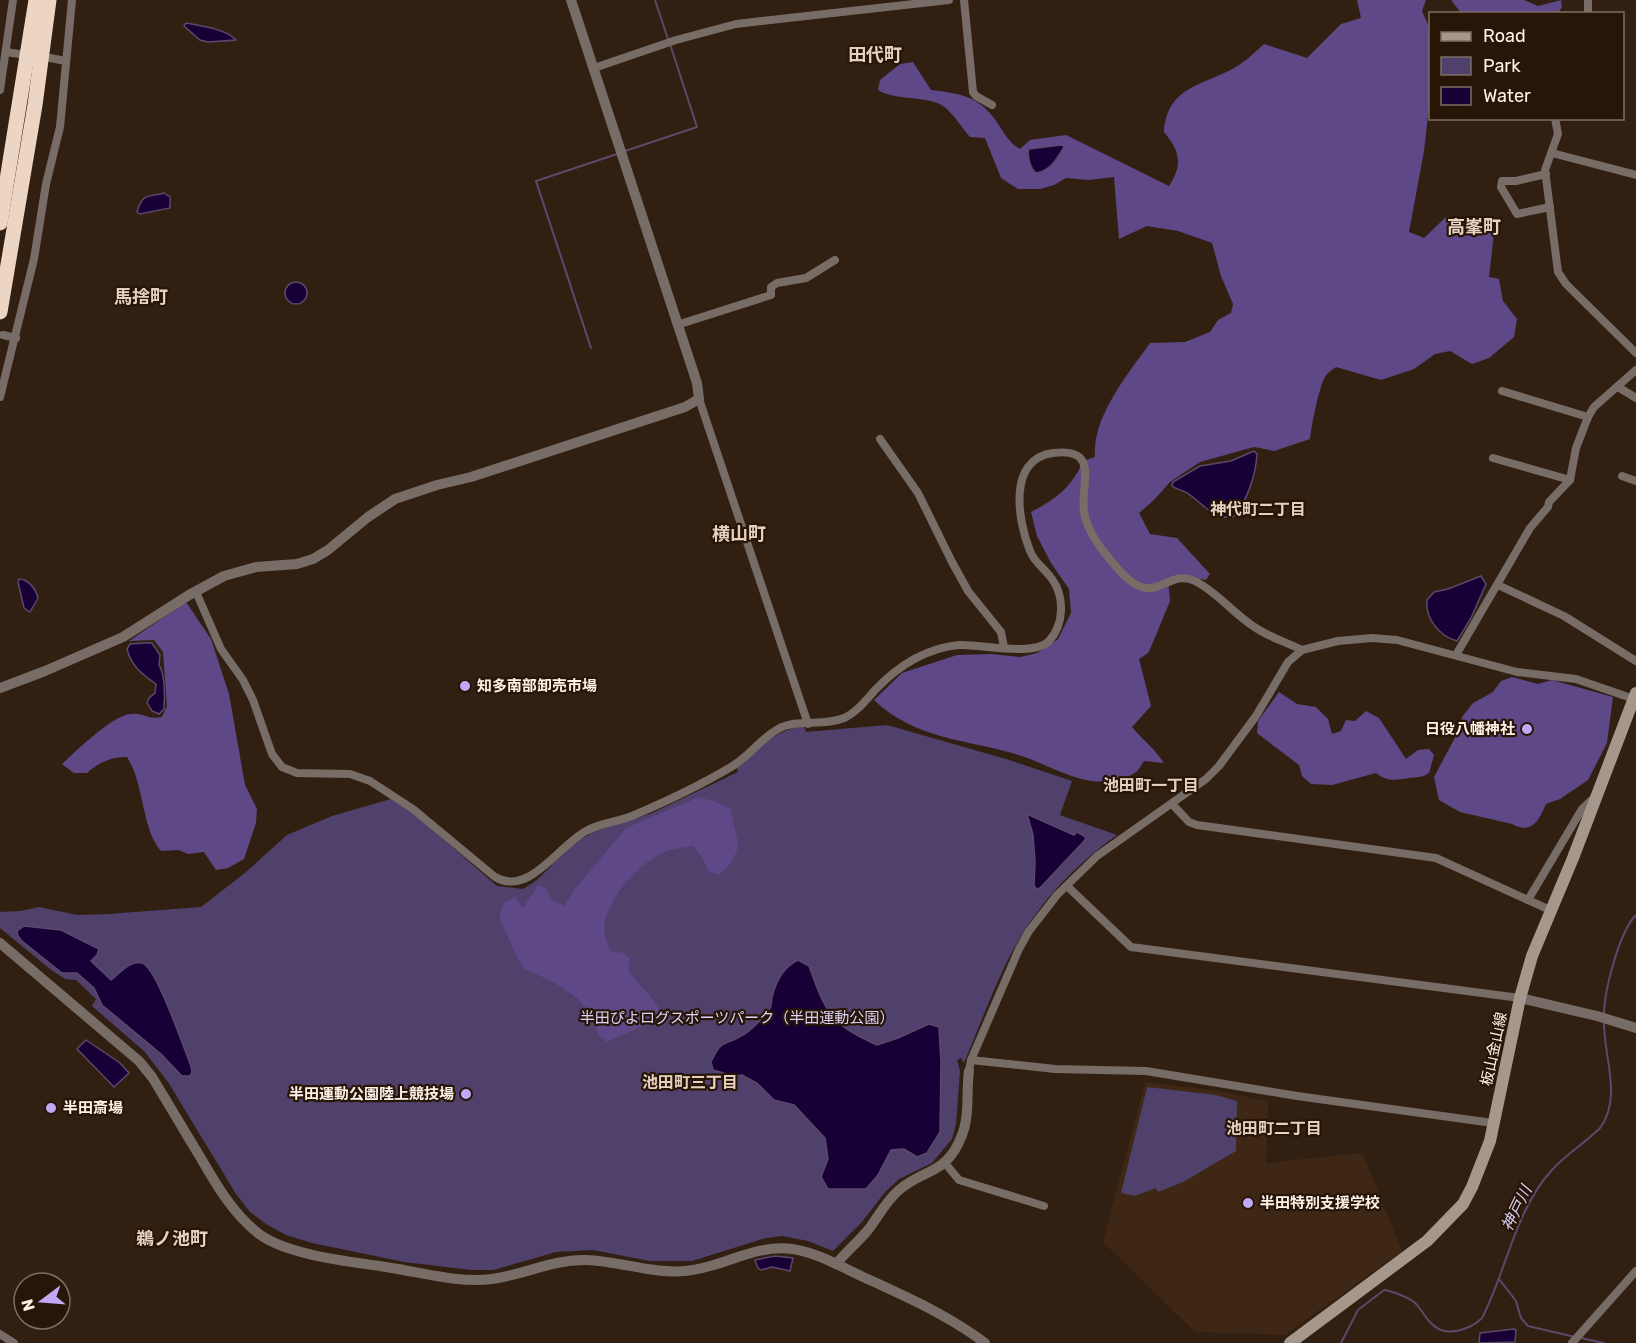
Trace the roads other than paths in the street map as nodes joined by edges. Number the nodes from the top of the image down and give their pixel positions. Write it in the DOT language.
graph roads {
  1 [pos="13,0"];
  2 [pos="36,0"];
  3 [pos="49,0"];
  4 [pos="72,0"];
  5 [pos="571,0"];
  6 [pos="949,0"];
  7 [pos="964,0"];
  8 [pos="6,52"];
  9 [pos="19,54"];
  10 [pos="50,58"];
  11 [pos="66,61"];
  12 [pos="594,68"];
  13 [pos="0,90"];
  14 [pos="992,105"];
  15 [pos="1555,120"];
  16 [pos="1552,153"];
  17 [pos="1546,174"];
  18 [pos="1636,175"];
  19 [pos="1550,207"];
  20 [pos="0,223"];
  21 [pos="835,260"];
  22 [pos="0,312"];
  23 [pos="677,325"];
  24 [pos="3,334"];
  25 [pos="16,338"];
  26 [pos="1636,353"];
  27 [pos="1636,370"];
  28 [pos="1618,387"];
  29 [pos="1503,391"];
  30 [pos="0,397"];
  31 [pos="1636,398"];
  32 [pos="699,399"];
  33 [pos="1588,417"];
  34 [pos="880,439"];
  35 [pos="1493,458"];
  36 [pos="1622,476"];
  37 [pos="1570,480"];
  38 [pos="1636,480"];
  39 [pos="1498,585"];
  40 [pos="196,592"];
  41 [pos="1005,647"];
  42 [pos="1302,650"];
  43 [pos="1456,655"];
  44 [pos="1636,661"];
  45 [pos="0,688"];
  46 [pos="1634,702"];
  47 [pos="808,724"];
  48 [pos="1595,796"];
  49 [pos="1172,804"];
  50 [pos="1067,886"];
  51 [pos="1528,900"];
  52 [pos="1550,910"];
  53 [pos="0,943"];
  54 [pos="1520,998"];
  55 [pos="1636,1028"];
  56 [pos="970,1065"];
  57 [pos="1493,1123"];
  58 [pos="945,1163"];
  59 [pos="1044,1206"];
  60 [pos="836,1264"];
  61 [pos="1636,1270"];
  62 [pos="0,1334"];
  63 [pos="979,1341"];
  64 [pos="1575,1341"];
  65 [pos="14,1343"];
  66 [pos="1290,1343"];
  1 -- 8 [label="street"];
  2 -- 20 [label="highway"];
  3 -- 22 [label="highway"];
  4 -- 11 [label="street"];
  5 -- 12 [label="street"];
  6 -- 12 [label="street"];
  7 -- 14 [label="street"];
  8 -- 9 [label="street"];
  8 -- 13 [label="street"];
  10 -- 11 [label="street"];
  11 -- 25 [label="street"];
  12 -- 23 [label="street"];
  15 -- 16 [label="street"];
  16 -- 17 [label="street"];
  16 -- 18 [label="street"];
  17 -- 19 [label="street"];
  17 -- 19 [label="street"];
  19 -- 26 [label="street"];
  21 -- 23 [label="street"];
  23 -- 32 [label="street"];
  24 -- 25 [label="street"];
  25 -- 30 [label="street"];
  27 -- 28 [label="street"];
  28 -- 31 [label="street"];
  28 -- 33 [label="street"];
  29 -- 33 [label="street"];
  32 -- 40 [label="street"];
  32 -- 47 [label="street"];
  33 -- 37 [label="street"];
  34 -- 41 [label="street"];
  35 -- 37 [label="street"];
  36 -- 38 [label="street"];
  37 -- 39 [label="street"];
  39 -- 43 [label="street"];
  39 -- 44 [label="street"];
  40 -- 45 [label="street"];
  40 -- 47 [label="street"];
  41 -- 42 [label="street"];
  41 -- 47 [label="street"];
  42 -- 43 [label="street"];
  42 -- 49 [label="street"];
  43 -- 46 [label="street"];
  46 -- 48 [label="main road, 板山金山線"];
  48 -- 51 [label="street"];
  48 -- 52 [label="main road, 板山金山線"];
  49 -- 50 [label="street"];
  49 -- 51 [label="street"];
  50 -- 54 [label="street"];
  50 -- 56 [label="street"];
  51 -- 52 [label="street"];
  52 -- 54 [label="main road, 板山金山線"];
  53 -- 60 [label="street"];
  54 -- 55 [label="street"];
  54 -- 57 [label="main road, 板山金山線"];
  56 -- 57 [label="street"];
  56 -- 58 [label="street"];
  57 -- 66 [label="main road, 板山金山線"];
  58 -- 59 [label="street"];
  58 -- 60 [label="street"];
  60 -- 63 [label="street"];
  61 -- 64 [label="street"];
  62 -- 65 [label="street"];
}
